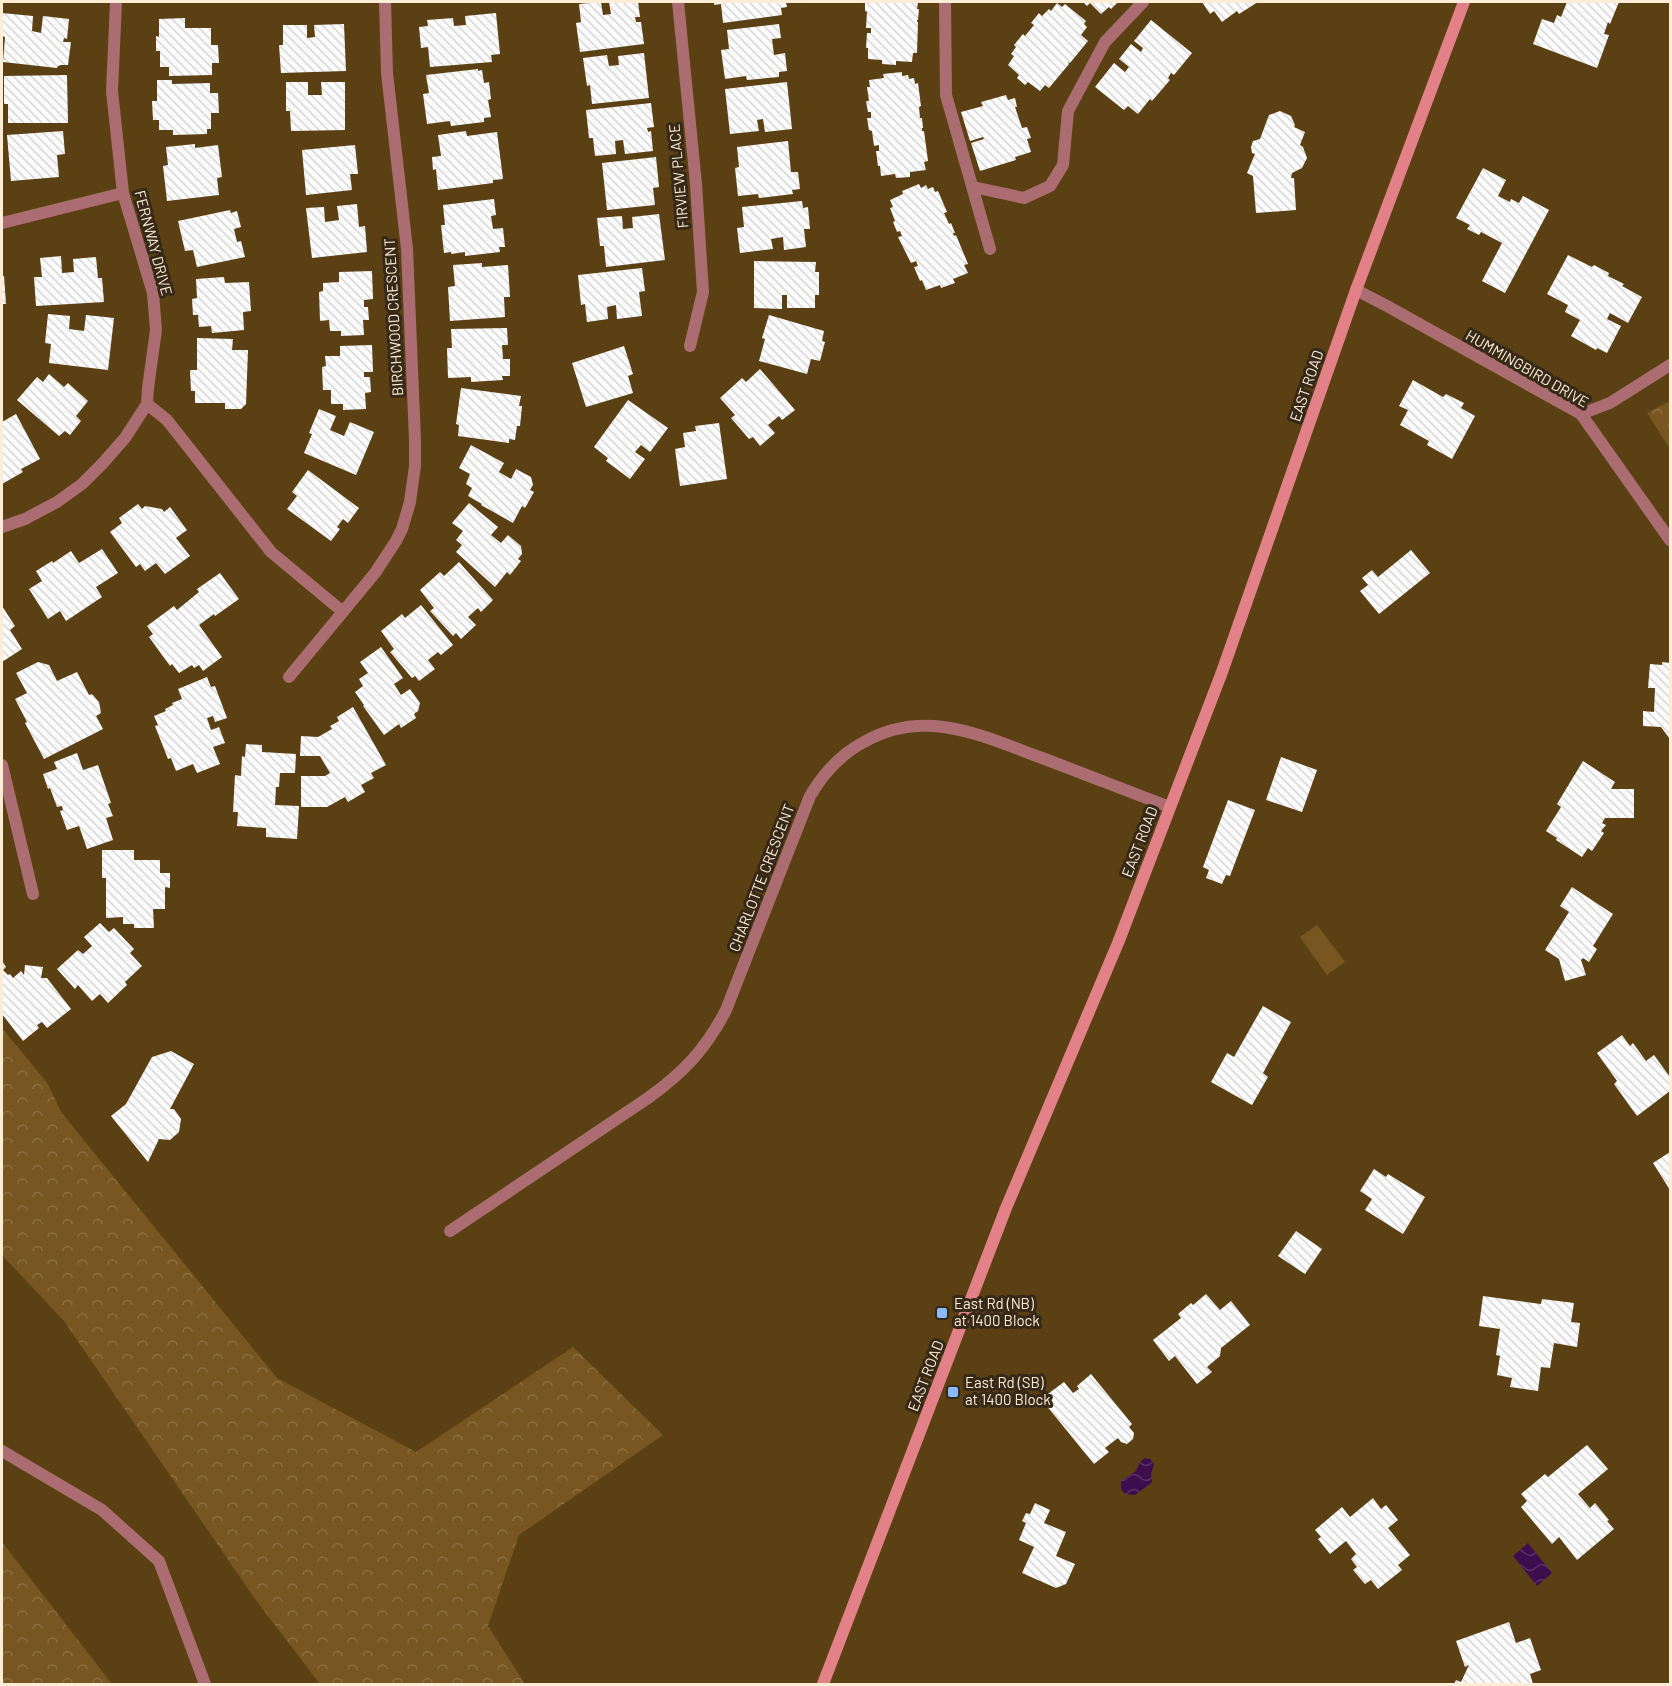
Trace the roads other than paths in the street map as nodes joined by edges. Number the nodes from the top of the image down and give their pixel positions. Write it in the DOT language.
graph roads {
  1 [pos="116,2"];
  2 [pos="385,2"];
  3 [pos="678,2"];
  4 [pos="945,2"];
  5 [pos="1143,2"];
  6 [pos="1464,2"];
  7 [pos="973,187"];
  8 [pos="123,193"];
  9 [pos="2,223"];
  10 [pos="990,249"];
  11 [pos="1356,290"];
  12 [pos="690,346"];
  13 [pos="1671,365"];
  14 [pos="147,404"];
  15 [pos="1581,414"];
  16 [pos="2,527"];
  17 [pos="1671,540"];
  18 [pos="343,612"];
  19 [pos="289,677"];
  20 [pos="2,765"];
  21 [pos="1170,807"];
  22 [pos="33,894"];
  23 [pos="450,1231"];
  24 [pos="2,1451"];
  25 [pos="205,1684"];
  26 [pos="823,1684"];
  1 -- 8 [label="street, FERNWAY DRIVE"];
  2 -- 18 [label="street, BIRCHWOOD CRESCENT"];
  3 -- 12 [label="street, FIRVIEW PLACE"];
  4 -- 7 [label="street"];
  5 -- 7 [label="street"];
  6 -- 11 [label="main road, EAST ROAD"];
  7 -- 10 [label="street"];
  8 -- 9 [label="street"];
  8 -- 14 [label="street, FERNWAY DRIVE"];
  11 -- 15 [label="street, HUMMINGBIRD DRIVE"];
  11 -- 21 [label="main road, EAST ROAD"];
  13 -- 15 [label="street"];
  14 -- 16 [label="street, FERNWAY DRIVE"];
  14 -- 18 [label="street"];
  15 -- 17 [label="street, HUMMINGBIRD DRIVE"];
  18 -- 19 [label="street, BIRCHWOOD CRESCENT"];
  20 -- 22 [label="street"];
  21 -- 23 [label="street, CHARLOTTE CRESCENT"];
  21 -- 26 [label="main road, EAST ROAD"];
  24 -- 25 [label="street"];
}
